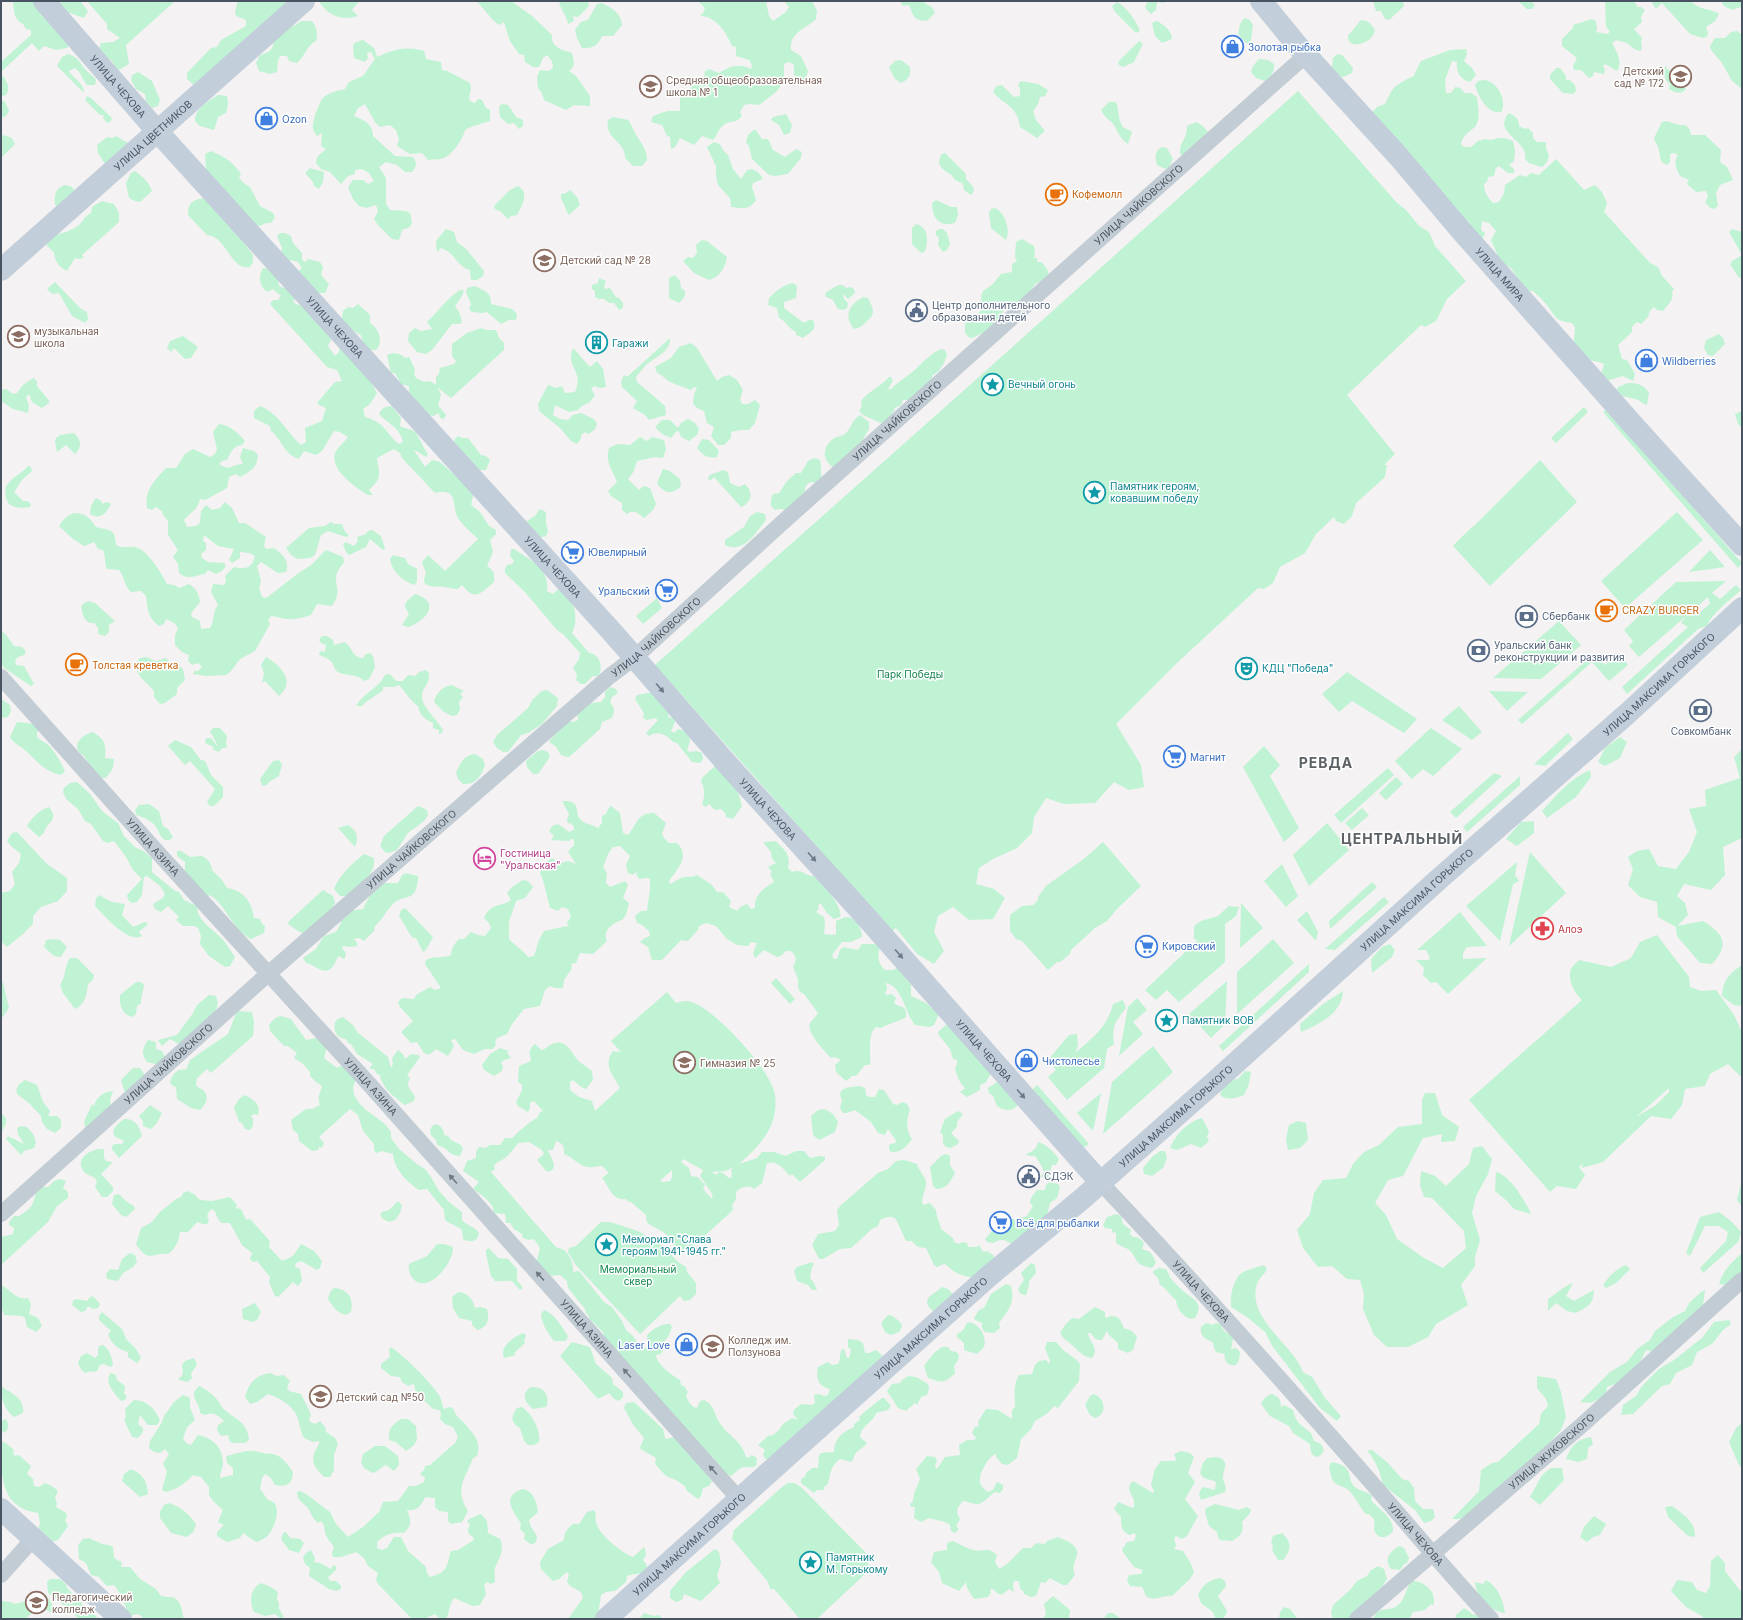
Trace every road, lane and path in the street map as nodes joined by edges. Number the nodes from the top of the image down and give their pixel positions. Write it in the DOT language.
graph roads {
  1 [pos="44,1"];
  2 [pos="304,1"];
  3 [pos="1261,1"];
  4 [pos="1306,54"];
  5 [pos="157,130"];
  6 [pos="1,270"];
  7 [pos="1742,545"];
  8 [pos="1742,608"];
  9 [pos="634,658"];
  10 [pos="1,676"];
  11 [pos="268,974"];
  12 [pos="1100,1182"];
  13 [pos="1,1214"];
  14 [pos="1742,1280"];
  15 [pos="739,1499"];
  16 [pos="1,1509"];
  17 [pos="33,1539"];
  18 [pos="1433,1553"];
  19 [pos="1,1575"];
  20 [pos="121,1619"];
  21 [pos="606,1619"];
  22 [pos="1358,1619"];
  23 [pos="1491,1619"];
  1 -- 5 [label="main road, УЛИЦА ЧЕХОВА"];
  2 -- 5 [label="main road, УЛИЦА ЦВЕТНИКОВ"];
  3 -- 4 [label="main road, УЛИЦА МИРА"];
  4 -- 7 [label="main road, УЛИЦА МИРА"];
  4 -- 9 [label="street, УЛИЦА ЧАЙКОВСКОГО"];
  5 -- 6 [label="main road, УЛИЦА ЦВЕТНИКОВ"];
  5 -- 9 [label="main road, УЛИЦА ЧЕХОВА"];
  8 -- 12 [label="main road, УЛИЦА МАКСИМА ГОРЬКОГО"];
  9 -- 11 [label="street, УЛИЦА ЧАЙКОВСКОГО"];
  9 -- 12 [label="main road, УЛИЦА ЧЕХОВА, one-way"];
  10 -- 11 [label="street, УЛИЦА АЗИНА"];
  11 -- 13 [label="street, УЛИЦА ЧАЙКОВСКОГО"];
  15 -- 11 [label="street, УЛИЦА АЗИНА, one-way"];
  12 -- 15 [label="main road, УЛИЦА МАКСИМА ГОРЬКОГО"];
  12 -- 18 [label="street, УЛИЦА ЧЕХОВА"];
  14 -- 18 [label="street, УЛИЦА ЖУКОВСКОГО"];
  15 -- 21 [label="main road, УЛИЦА МАКСИМА ГОРЬКОГО"];
  16 -- 17 [label="main road"];
  17 -- 19 [label="street"];
  17 -- 20 [label="main road"];
  18 -- 22 [label="street, УЛИЦА ЖУКОВСКОГО"];
  18 -- 23 [label="street, УЛИЦА ЧЕХОВА"];
}
